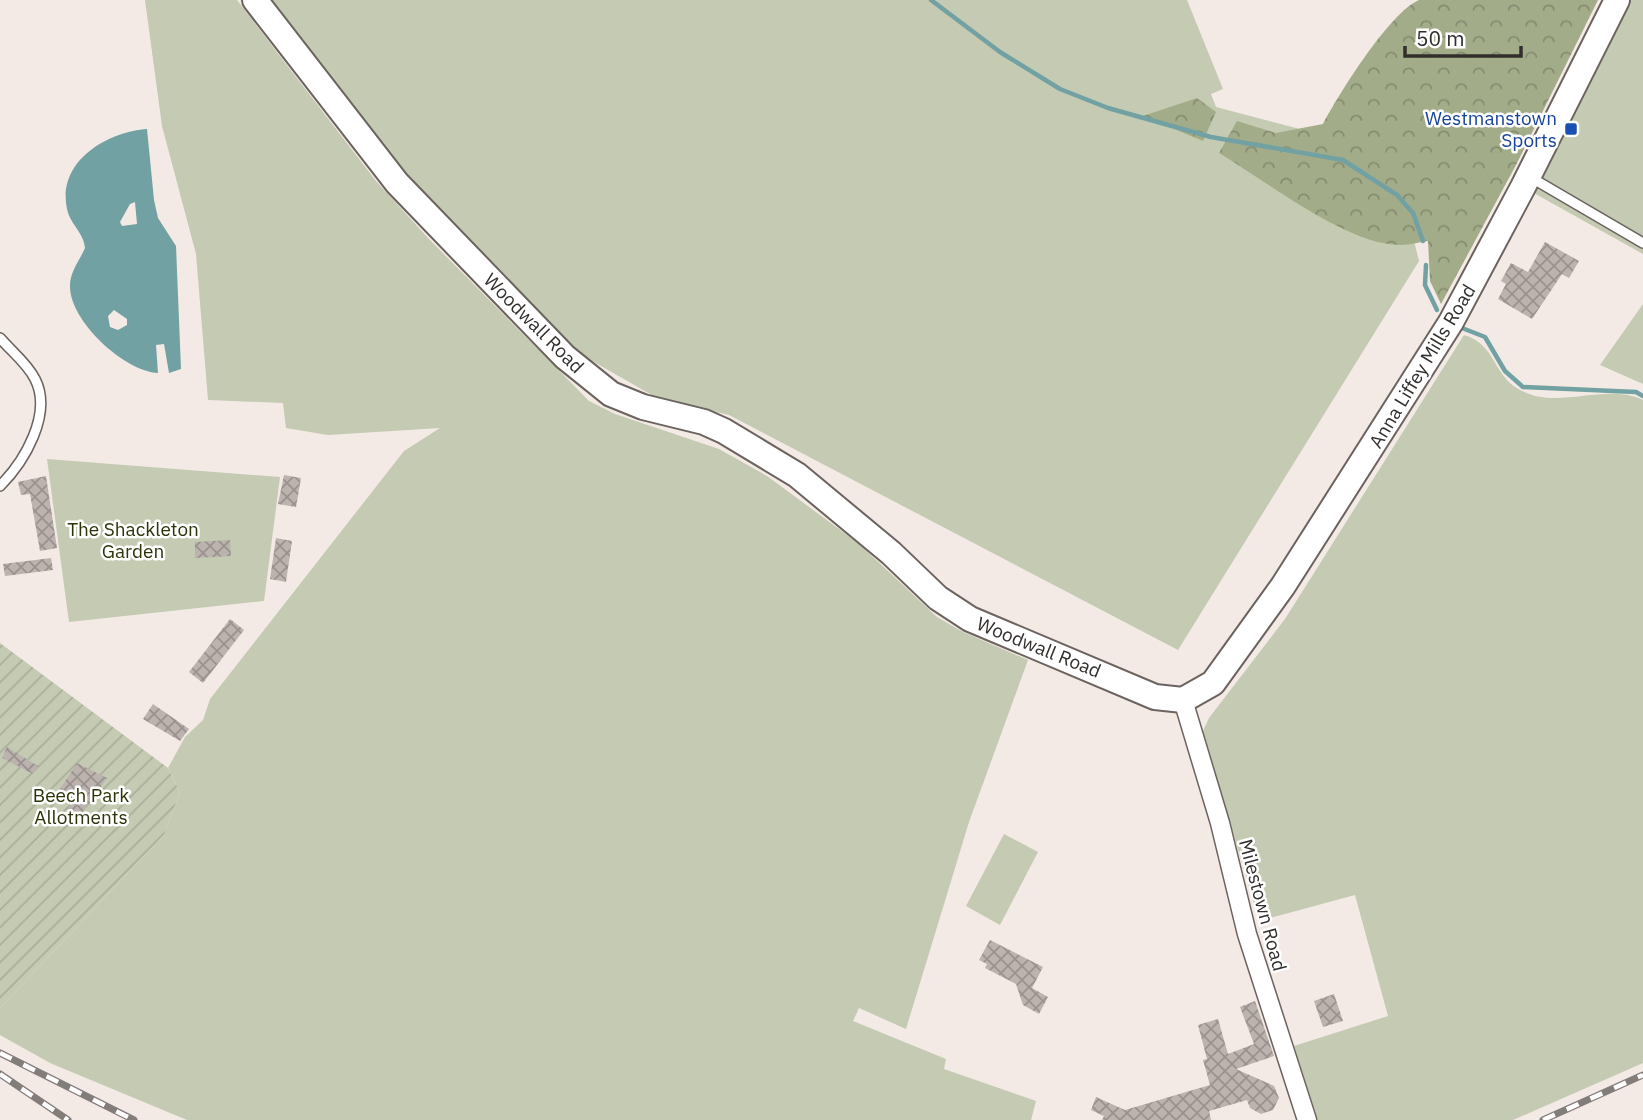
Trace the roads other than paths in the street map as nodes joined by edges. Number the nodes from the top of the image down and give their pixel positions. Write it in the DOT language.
graph roads {
  1 [pos="255,0"];
  2 [pos="1617,0"];
  3 [pos="1529,176"];
  4 [pos="1643,243"];
  5 [pos="0,338"];
  6 [pos="0,486"];
  7 [pos="1183,699"];
  8 [pos="1307,1120"];
  1 -- 7 [label="main road, Woodwall Road"];
  2 -- 3 [label="main road, Anna Liffey Mills Road"];
  3 -- 4 [label="lane"];
  3 -- 7 [label="main road, Anna Liffey Mills Road"];
  5 -- 6 [label="lane"];
  7 -- 8 [label="street, Milestown Road"];
}
